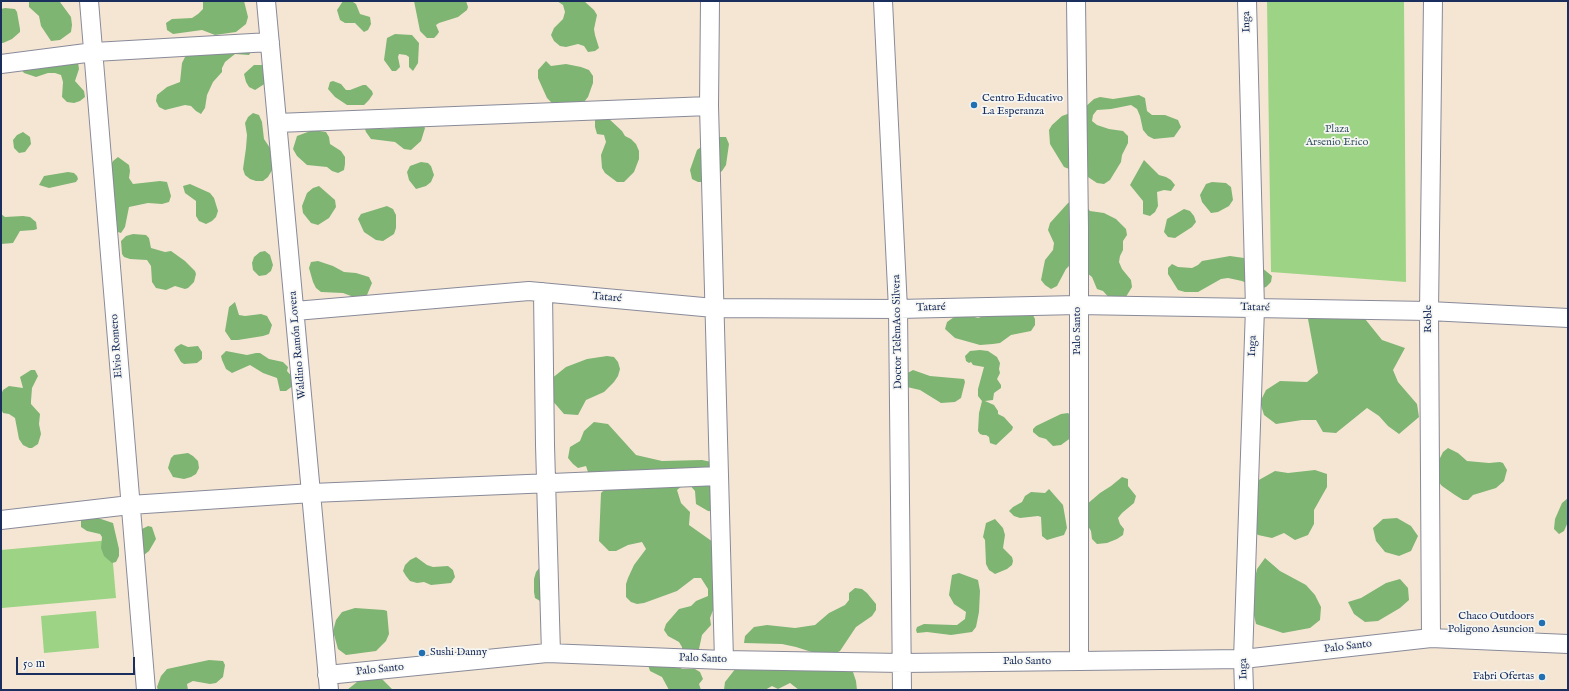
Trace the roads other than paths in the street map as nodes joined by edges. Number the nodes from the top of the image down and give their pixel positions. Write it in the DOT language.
graph roads {
  1 [pos="89,1"];
  2 [pos="266,1"];
  3 [pos="710,1"];
  4 [pos="883,1"];
  5 [pos="1076,1"];
  6 [pos="1247,1"];
  7 [pos="1433,1"];
  8 [pos="270,42"];
  9 [pos="94,52"];
  10 [pos="1,64"];
  11 [pos="709,106"];
  12 [pos="277,123"];
  13 [pos="543,292"];
  14 [pos="1078,305"];
  15 [pos="714,308"];
  16 [pos="1255,308"];
  17 [pos="898,309"];
  18 [pos="295,311"];
  19 [pos="1429,311"];
  20 [pos="1568,318"];
  21 [pos="719,476"];
  22 [pos="546,483"];
  23 [pos="312,493"];
  24 [pos="130,505"];
  25 [pos="1,520"];
  26 [pos="1431,638"];
  27 [pos="1568,644"];
  28 [pos="551,653"];
  29 [pos="1243,659"];
  30 [pos="724,660"];
  31 [pos="1079,661"];
  32 [pos="902,663"];
  33 [pos="328,683"];
  34 [pos="146,690"];
  35 [pos="902,690"];
  36 [pos="1244,690"];
  1 -- 9 [label="street, Elvio Romero"];
  2 -- 8 [label="street, Waldino Ramón Lovera"];
  3 -- 11 [label="street"];
  4 -- 17 [label="street, Doctor TelèmAco Silvera"];
  5 -- 14 [label="street, Palo Santo"];
  6 -- 16 [label="street, Inga"];
  7 -- 19 [label="street, Roble"];
  8 -- 9 [label="street"];
  8 -- 12 [label="street, Waldino Ramón Lovera"];
  9 -- 10 [label="street"];
  9 -- 24 [label="street, Elvio Romero"];
  11 -- 12 [label="street"];
  11 -- 15 [label="street"];
  12 -- 18 [label="street, Waldino Ramón Lovera"];
  13 -- 15 [label="street, Tataré"];
  13 -- 18 [label="street, Tataré"];
  13 -- 22 [label="street"];
  14 -- 16 [label="street, Tataré"];
  14 -- 17 [label="street, Tataré"];
  14 -- 31 [label="street, Palo Santo"];
  15 -- 17 [label="street, Tataré"];
  15 -- 21 [label="street"];
  16 -- 19 [label="street, Tataré"];
  16 -- 29 [label="street, Inga"];
  17 -- 32 [label="street, Doctor TelèmAco Silvera"];
  18 -- 23 [label="street, Waldino Ramón Lovera"];
  19 -- 20 [label="street, Tataré"];
  19 -- 26 [label="street, Roble"];
  21 -- 22 [label="street"];
  21 -- 30 [label="street"];
  22 -- 23 [label="street"];
  22 -- 28 [label="street"];
  23 -- 24 [label="street"];
  23 -- 33 [label="street, Waldino Ramón Lovera"];
  24 -- 25 [label="street"];
  24 -- 34 [label="street, Elvio Romero"];
  26 -- 27 [label="street, Palo Santo"];
  26 -- 29 [label="street, Palo Santo"];
  28 -- 30 [label="street, Palo Santo"];
  28 -- 33 [label="street, Palo Santo"];
  29 -- 31 [label="street, Palo Santo"];
  29 -- 36 [label="street, Inga"];
  30 -- 32 [label="street, Palo Santo"];
  31 -- 32 [label="street, Palo Santo"];
  32 -- 35 [label="street, Doctor TelèmAco Silvera"];
}
